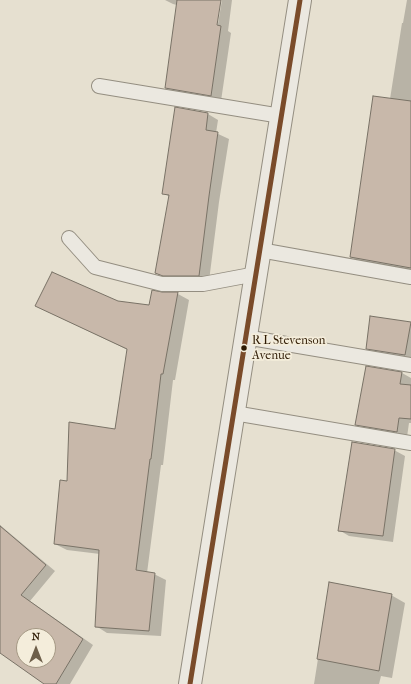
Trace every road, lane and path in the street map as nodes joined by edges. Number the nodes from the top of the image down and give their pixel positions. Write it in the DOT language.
graph roads {
  1 [pos="300,0"];
  2 [pos="99,86"];
  3 [pos="281,116"];
  4 [pos="69,238"];
  5 [pos="260,250"];
  6 [pos="256,274"];
  7 [pos="411,277"];
  8 [pos="246,337"];
  9 [pos="411,365"];
  10 [pos="234,413"];
  11 [pos="411,443"];
  12 [pos="190,684"];
  1 -- 3 [label="street"];
  2 -- 3 [label="lane"];
  3 -- 5 [label="street"];
  4 -- 6 [label="lane"];
  5 -- 6 [label="street"];
  5 -- 7 [label="lane"];
  6 -- 8 [label="street"];
  8 -- 9 [label="lane"];
  8 -- 10 [label="street"];
  10 -- 11 [label="lane"];
  10 -- 12 [label="street"];
}
